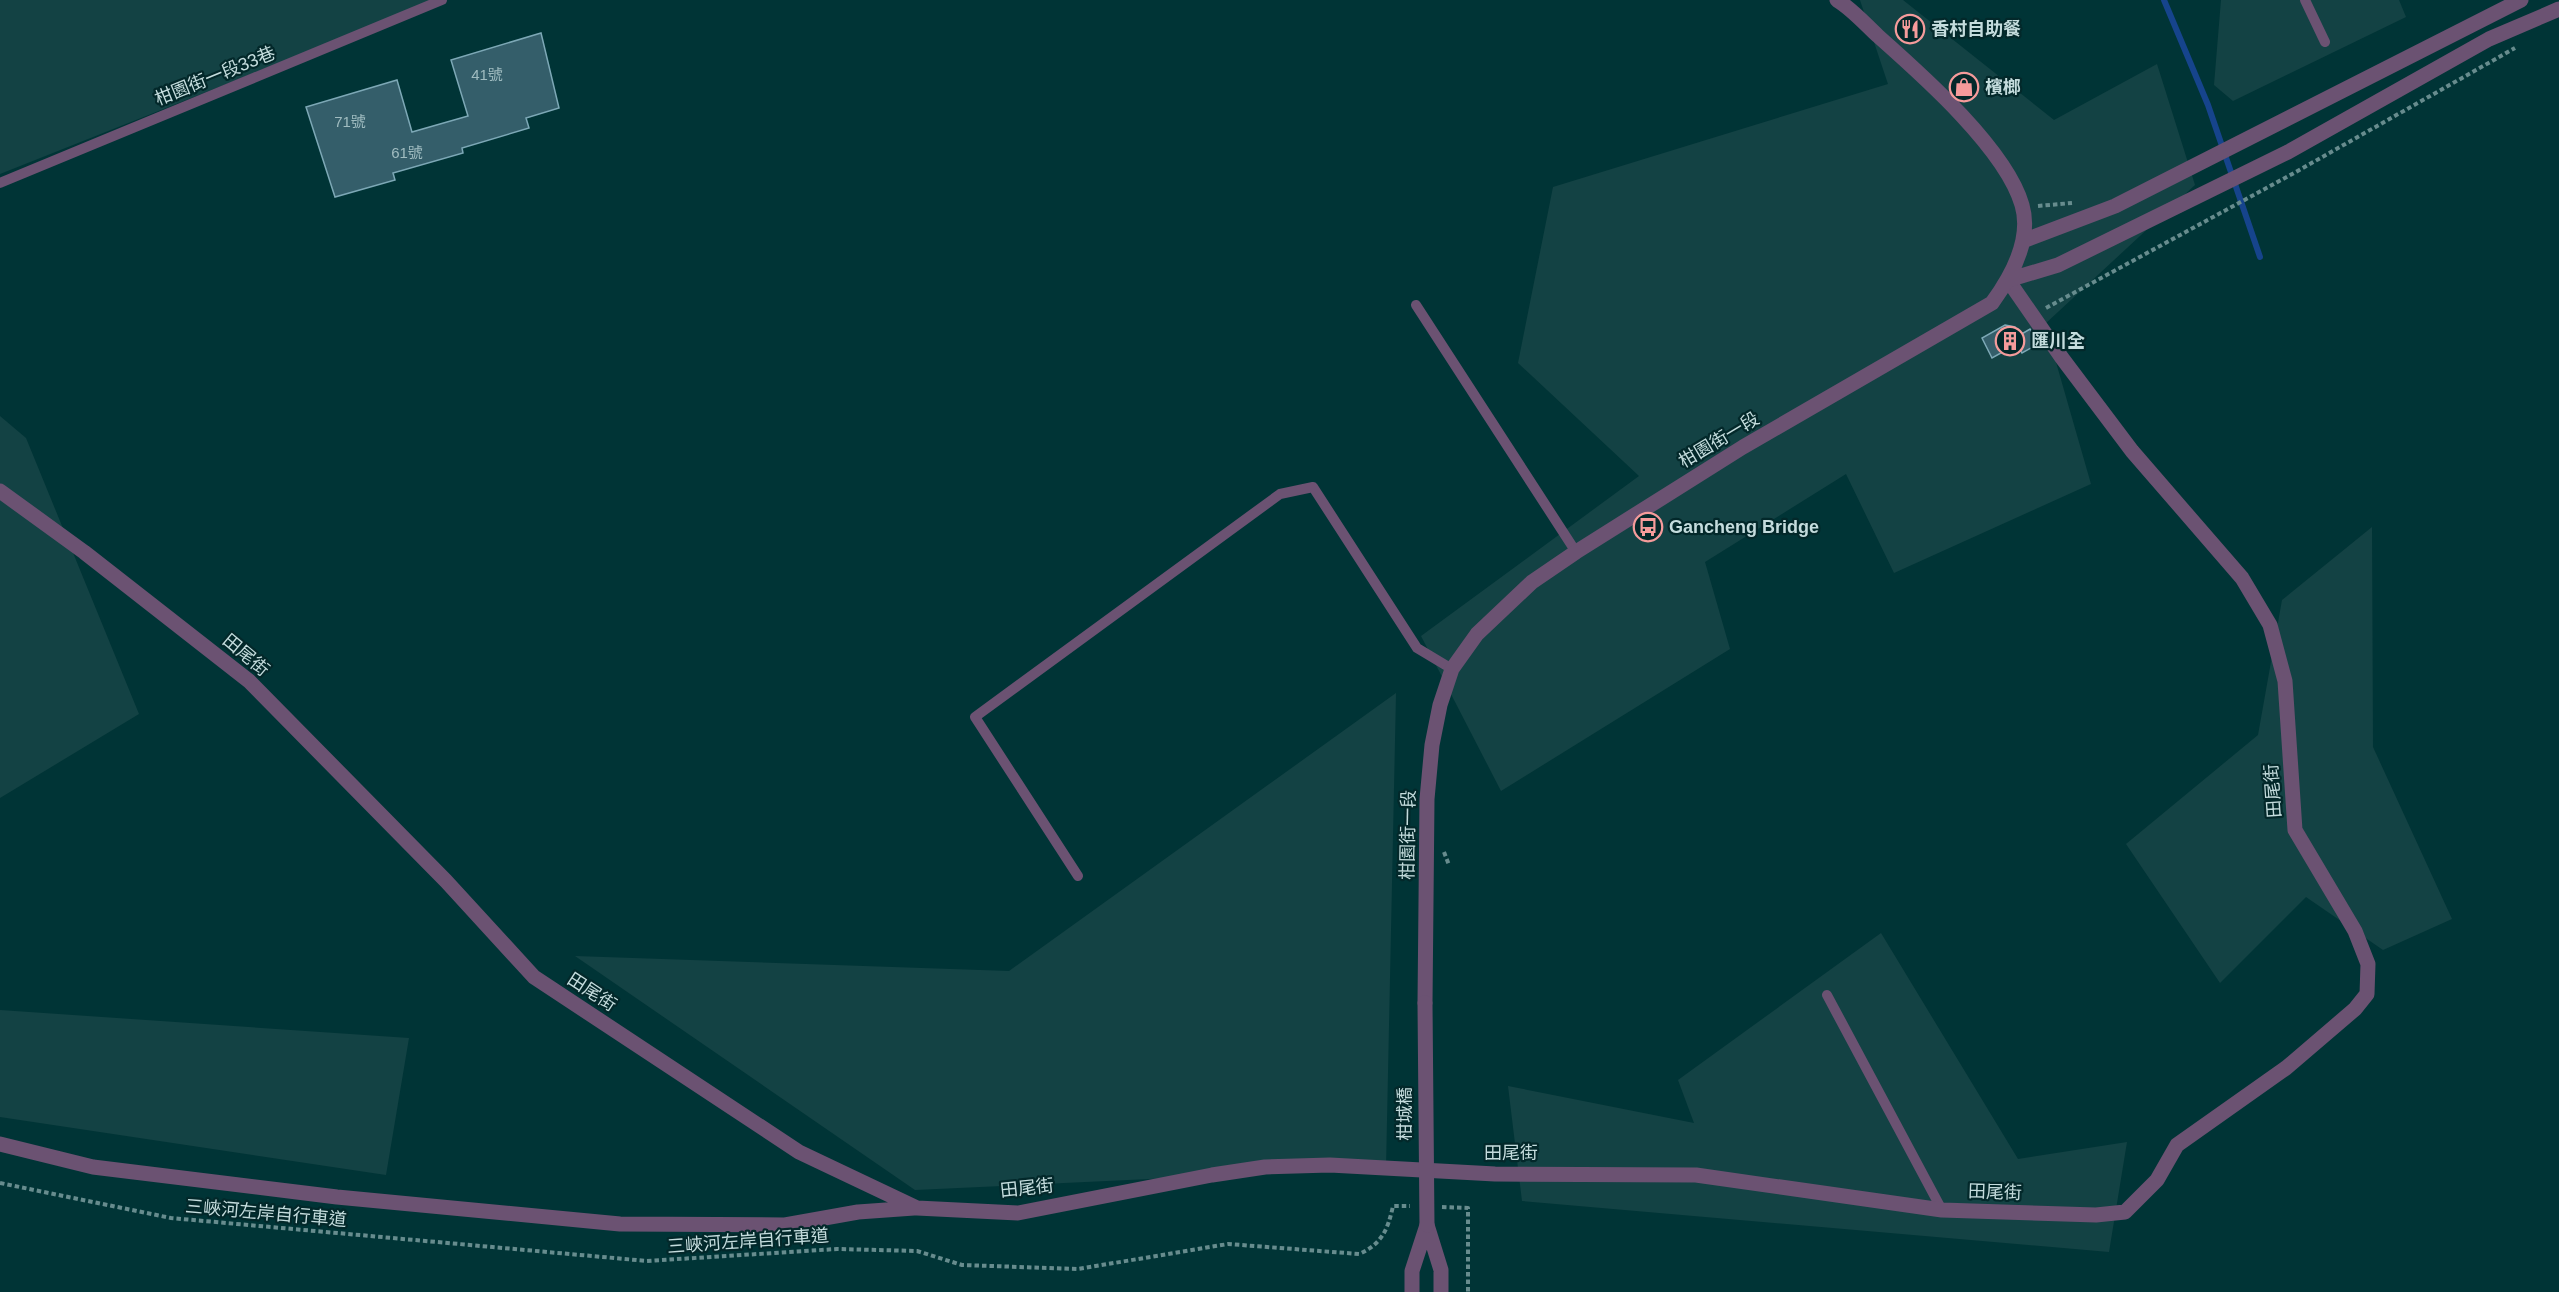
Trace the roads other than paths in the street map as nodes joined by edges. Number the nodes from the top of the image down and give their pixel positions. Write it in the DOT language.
graph roads {
  1 [pos="442,0"];
  2 [pos="1836,0"];
  3 [pos="2305,0"];
  4 [pos="2521,0"];
  5 [pos="2559,9"];
  6 [pos="2325,42"];
  7 [pos="0,183"];
  8 [pos="2023,241"];
  9 [pos="2008,280"];
  10 [pos="1416,305"];
  11 [pos="0,491"];
  12 [pos="1576,552"];
  13 [pos="1452,669"];
  14 [pos="1078,876"];
  15 [pos="1827,995"];
  16 [pos="1425,1003"];
  17 [pos="0,1144"];
  18 [pos="918,1208"];
  19 [pos="1942,1210"];
  20 [pos="1427,1225"];
  21 [pos="1412,1292"];
  22 [pos="1441,1292"];
  1 -- 7 [label="lane, 柑園街一段33巷"];
  2 -- 8 [label="street, 柑園街一段"];
  3 -- 6 [label="lane"];
  4 -- 8 [label="street"];
  5 -- 9 [label="street"];
  8 -- 9 [label="street, 柑園街一段"];
  9 -- 12 [label="street, 柑園街一段"];
  9 -- 19 [label="street, 田尾街"];
  10 -- 12 [label="lane"];
  11 -- 18 [label="street, 田尾街"];
  12 -- 13 [label="street, 柑園街一段"];
  13 -- 14 [label="lane"];
  13 -- 16 [label="street, 柑園街一段"];
  15 -- 19 [label="lane"];
  16 -- 20 [label="street, 柑城橋, bridge"];
  17 -- 18 [label="street"];
  18 -- 19 [label="street, 田尾街"];
  20 -- 21 [label="street, 柑城橋"];
  20 -- 22 [label="street, 柑城橋"];
}
